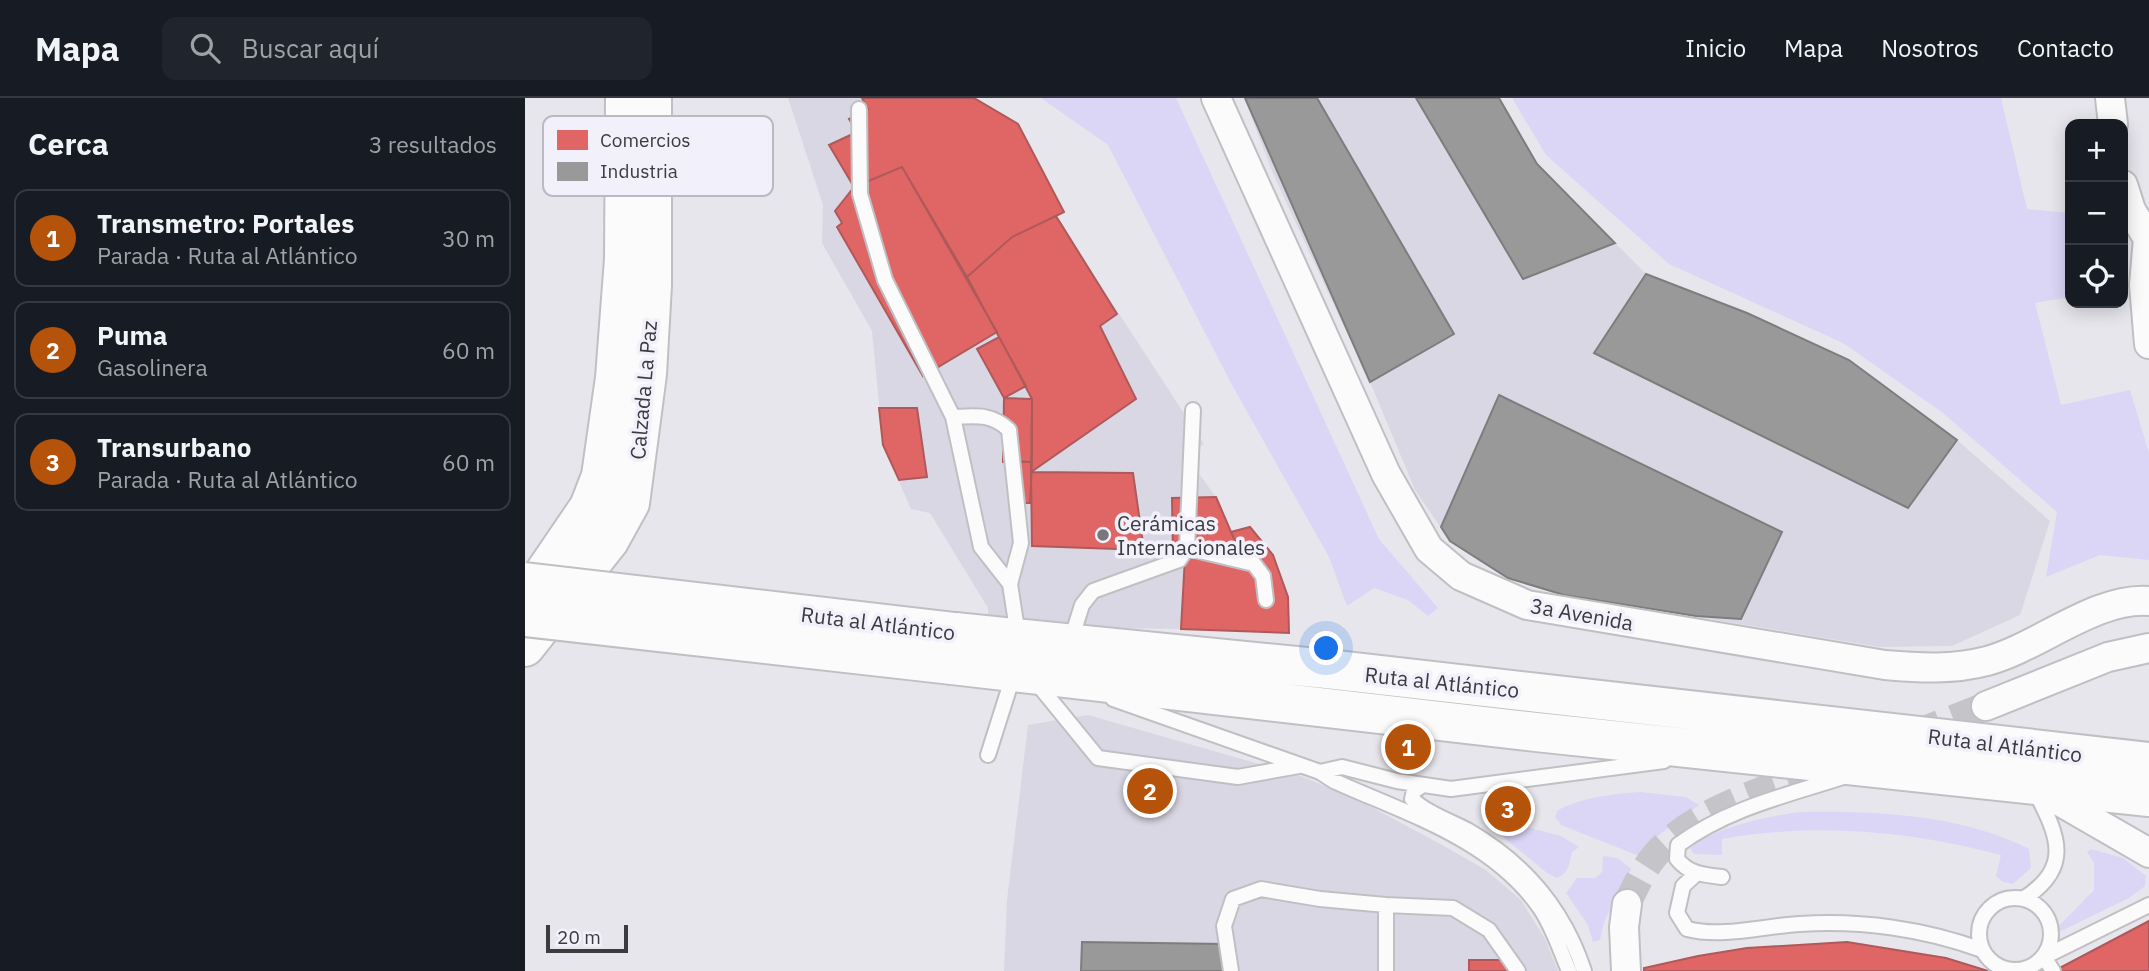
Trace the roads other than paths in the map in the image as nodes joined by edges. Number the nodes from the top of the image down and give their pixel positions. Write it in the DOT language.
graph roads {
  1 [pos="625,98"];
  2 [pos="652,98"];
  3 [pos="1216,98"];
  4 [pos="2110,98"];
  5 [pos="859,108"];
  6 [pos="625,116"];
  7 [pos="652,116"];
  8 [pos="2112,119"];
  9 [pos="624,196"];
  10 [pos="652,196"];
  11 [pos="2128,201"];
  12 [pos="2148,233"];
  13 [pos="2149,344"];
  14 [pos="1193,410"];
  15 [pos="953,418"];
  16 [pos="1187,548"];
  17 [pos="525,582"];
  18 [pos="1010,584"];
  19 [pos="1266,600"];
  20 [pos="525,601"];
  21 [pos="2149,601"];
  22 [pos="525,617"];
  23 [pos="1070,642"];
  24 [pos="525,646"];
  25 [pos="2149,648"];
  26 [pos="953,649"];
  27 [pos="1026,663"];
  28 [pos="1986,706"];
  29 [pos="1730,753"];
  30 [pos="988,755"];
  31 [pos="2149,762"];
  32 [pos="1301,766"];
  33 [pos="1875,767"];
  34 [pos="1320,772"];
  35 [pos="1423,785"];
  36 [pos="2032,785"];
  37 [pos="2149,797"];
  38 [pos="2149,853"];
  39 [pos="1696,874"];
  40 [pos="1722,877"];
  41 [pos="2023,899"];
  42 [pos="1627,904"];
  43 [pos="1386,905"];
  44 [pos="2149,905"];
  45 [pos="1982,950"];
  46 [pos="2044,957"];
  47 [pos="2024,970"];
  48 [pos="1231,971"];
  49 [pos="1386,971"];
  50 [pos="1518,971"];
  51 [pos="1569,971"];
  52 [pos="1584,971"];
  53 [pos="1626,971"];
  54 [pos="2053,971"];
  1 -- 6 [label="main road, Calzada La Paz"];
  2 -- 7 [label="main road, Calzada La Paz"];
  3 -- 21 [label="street, 3a Avenida"];
  4 -- 8 [label="street"];
  5 -- 15 [label="lane"];
  9 -- 20 [label="main road, Calzada La Paz"];
  10 -- 24 [label="main road, Calzada La Paz"];
  11 -- 12 [label="street"];
  12 -- 13 [label="street"];
  14 -- 16 [label="lane"];
  15 -- 18 [label="lane"];
  15 -- 18 [label="lane"];
  16 -- 19 [label="lane"];
  16 -- 23 [label="lane"];
  17 -- 26 [label="main road, Ruta al Atlántico, bridge"];
  18 -- 27 [label="lane"];
  22 -- 26 [label="main road, Ruta al Atlántico, bridge"];
  23 -- 27 [label="main road, Ruta al Atlántico"];
  23 -- 31 [label="main road, Ruta al Atlántico"];
  25 -- 28 [label="street"];
  26 -- 27 [label="main road, Ruta al Atlántico"];
  27 -- 29 [label="main road, Ruta al Atlántico"];
  27 -- 30 [label="lane"];
  27 -- 32 [label="lane"];
  27 -- 32 [label="lane"];
  29 -- 33 [label="main road, Ruta al Atlántico"];
  29 -- 35 [label="lane"];
  32 -- 34 [label="lane"];
  33 -- 36 [label="main road, Ruta al Atlántico"];
  33 -- 39 [label="lane"];
  34 -- 35 [label="lane"];
  34 -- 51 [label="lane"];
  35 -- 52 [label="lane"];
  36 -- 37 [label="main road, Ruta al Atlántico"];
  36 -- 38 [label="street"];
  36 -- 41 [label="lane"];
  39 -- 40 [label="lane"];
  39 -- 45 [label="lane"];
  41 -- 45 [label="lane"];
  41 -- 46 [label="lane"];
  42 -- 53 [label="street"];
  43 -- 48 [label="lane"];
  43 -- 49 [label="lane"];
  43 -- 50 [label="lane"];
  44 -- 46 [label="lane"];
  45 -- 47 [label="lane"];
  46 -- 47 [label="lane"];
  46 -- 54 [label="lane"];
}
